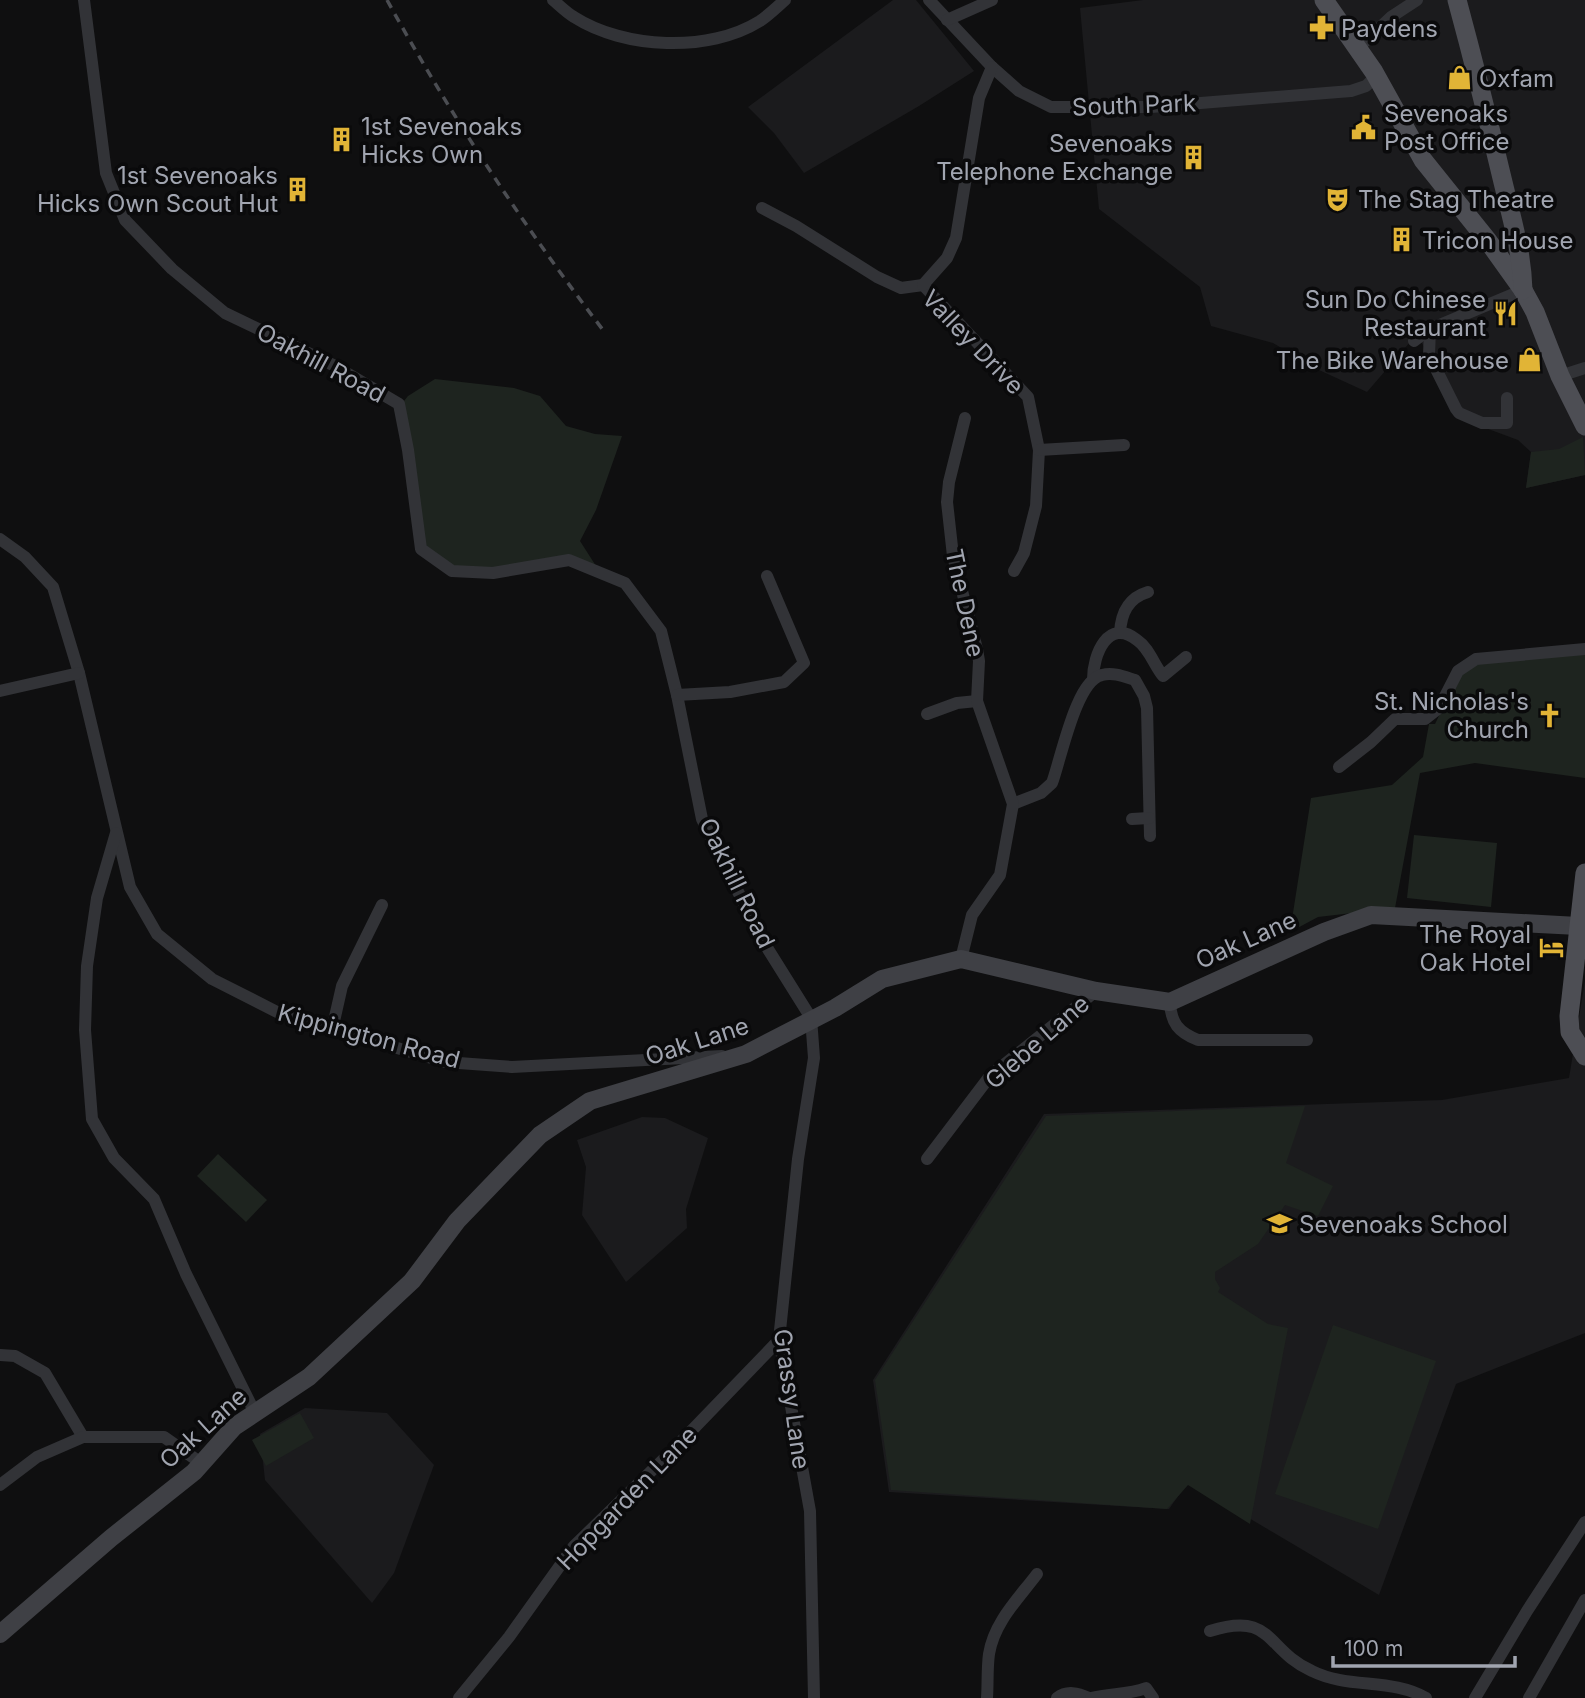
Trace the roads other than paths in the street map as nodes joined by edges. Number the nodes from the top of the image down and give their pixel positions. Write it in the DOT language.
graph roads {
  1 [pos="85,0"];
  2 [pos="553,0"];
  3 [pos="785,0"];
  4 [pos="929,0"];
  5 [pos="992,0"];
  6 [pos="1324,0"];
  7 [pos="1417,0"];
  8 [pos="1457,0"];
  9 [pos="947,20"];
  10 [pos="1358,48"];
  11 [pos="992,67"];
  12 [pos="1376,76"];
  13 [pos="762,208"];
  14 [pos="1518,242"];
  15 [pos="1497,255"];
  16 [pos="923,285"];
  17 [pos="1523,290"];
  18 [pos="1430,329"];
  19 [pos="1414,341"];
  20 [pos="1585,368"];
  21 [pos="1560,376"];
  22 [pos="1507,398"];
  23 [pos="965,418"];
  24 [pos="1585,426"];
  25 [pos="1124,445"];
  26 [pos="1039,450"];
  27 [pos="0,539"];
  28 [pos="1014,571"];
  29 [pos="767,576"];
  30 [pos="1148,592"];
  31 [pos="1120,633"];
  32 [pos="1585,649"];
  33 [pos="1186,657"];
  34 [pos="79,673"];
  35 [pos="1093,679"];
  36 [pos="2,692"];
  37 [pos="935,694"];
  38 [pos="677,695"];
  39 [pos="977,701"];
  40 [pos="941,708"];
  41 [pos="927,714"];
  42 [pos="1339,767"];
  43 [pos="1013,804"];
  44 [pos="1149,818"];
  45 [pos="1132,820"];
  46 [pos="117,833"];
  47 [pos="1150,836"];
  48 [pos="1585,873"];
  49 [pos="382,905"];
  50 [pos="1578,926"];
  51 [pos="961,959"];
  52 [pos="1096,991"];
  53 [pos="1170,1002"];
  54 [pos="811,1018"];
  55 [pos="332,1030"];
  56 [pos="1307,1040"];
  57 [pos="746,1054"];
  58 [pos="1585,1056"];
  59 [pos="927,1159"];
  60 [pos="779,1340"];
  61 [pos="0,1355"];
  62 [pos="254,1411"];
  63 [pos="83,1437"];
  64 [pos="201,1464"];
  65 [pos="0,1485"];
  66 [pos="1584,1526"];
  67 [pos="1037,1574"];
  68 [pos="1585,1600"];
  69 [pos="1210,1631"];
  70 [pos="0,1634"];
  71 [pos="459,1698"];
  72 [pos="814,1698"];
  73 [pos="988,1698"];
  74 [pos="1057,1698"];
  75 [pos="1090,1698"];
  76 [pos="1153,1698"];
  77 [pos="1426,1698"];
  78 [pos="1475,1698"];
  79 [pos="1529,1698"];
  1 -- 38 [label="street, Oakhill Road"];
  2 -- 3 [label="street"];
  4 -- 9 [label="street, South Park"];
  5 -- 9 [label="street"];
  6 -- 10 [label="main road"];
  7 -- 10 [label="street"];
  8 -- 14 [label="main road"];
  9 -- 11 [label="street, South Park"];
  10 -- 12 [label="main road"];
  11 -- 12 [label="street, South Park"];
  11 -- 16 [label="street"];
  12 -- 15 [label="main road"];
  13 -- 16 [label="street, Valley Drive"];
  14 -- 15 [label="main road"];
  14 -- 17 [label="main road"];
  15 -- 17 [label="main road"];
  16 -- 26 [label="street, Valley Drive"];
  17 -- 18 [label="street"];
  17 -- 21 [label="main road"];
  18 -- 19 [label="street"];
  18 -- 22 [label="street"];
  20 -- 21 [label="street"];
  21 -- 24 [label="main road"];
  23 -- 39 [label="street, The Dene"];
  25 -- 26 [label="street"];
  26 -- 28 [label="street, Valley Drive"];
  27 -- 34 [label="street, Kippington Road"];
  29 -- 38 [label="street"];
  30 -- 31 [label="street"];
  31 -- 33 [label="street"];
  31 -- 35 [label="street"];
  32 -- 42 [label="street"];
  34 -- 36 [label="street"];
  34 -- 46 [label="street, Kippington Road"];
  35 -- 43 [label="street"];
  35 -- 44 [label="street"];
  37 -- 40 [label="street"];
  38 -- 54 [label="street, Oakhill Road"];
  39 -- 40 [label="street"];
  39 -- 43 [label="street, The Dene"];
  40 -- 41 [label="street"];
  43 -- 51 [label="street, The Dene"];
  44 -- 45 [label="street"];
  44 -- 47 [label="street"];
  46 -- 55 [label="street, Kippington Road"];
  46 -- 62 [label="street"];
  48 -- 50 [label="main road"];
  49 -- 55 [label="street"];
  50 -- 53 [label="street, Oak Lane"];
  50 -- 58 [label="main road"];
  51 -- 52 [label="street, Oak Lane"];
  51 -- 54 [label="street, Oak Lane"];
  52 -- 53 [label="street, Oak Lane"];
  52 -- 59 [label="street, Glebe Lane"];
  53 -- 56 [label="street"];
  54 -- 57 [label="street, Oak Lane"];
  54 -- 60 [label="street, Grassy Lane"];
  55 -- 57 [label="street, Kippington Road"];
  57 -- 62 [label="street, Oak Lane"];
  60 -- 71 [label="street, Hopgarden Lane"];
  60 -- 72 [label="street, Grassy Lane"];
  61 -- 63 [label="street"];
  62 -- 64 [label="street, Oak Lane"];
  63 -- 64 [label="street"];
  63 -- 65 [label="street"];
  64 -- 70 [label="street, Oak Lane"];
  66 -- 78 [label="street"];
  67 -- 73 [label="street"];
  68 -- 79 [label="street"];
  69 -- 77 [label="street"];
  74 -- 75 [label="street"];
  75 -- 76 [label="street"];
}
